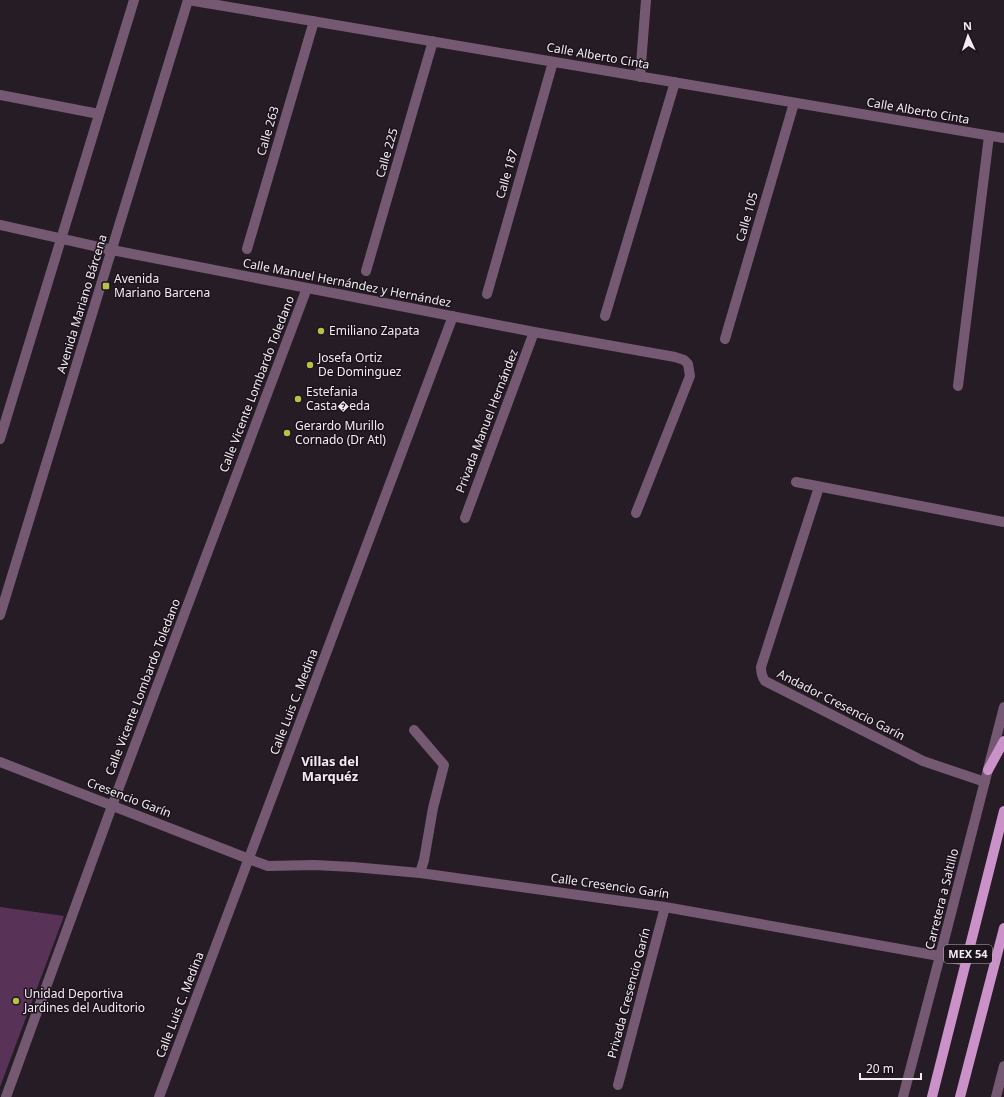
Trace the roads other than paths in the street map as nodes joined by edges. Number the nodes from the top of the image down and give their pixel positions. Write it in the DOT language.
graph roads {
  1 [pos="134,0"];
  2 [pos="188,0"];
  3 [pos="646,0"];
  4 [pos="314,21"];
  5 [pos="433,41"];
  6 [pos="553,62"];
  7 [pos="640,76"];
  8 [pos="675,82"];
  9 [pos="0,95"];
  10 [pos="794,103"];
  11 [pos="99,114"];
  12 [pos="989,136"];
  13 [pos="1004,138"];
  14 [pos="0,225"];
  15 [pos="61,239"];
  16 [pos="247,248"];
  17 [pos="112,250"];
  18 [pos="366,271"];
  19 [pos="307,288"];
  20 [pos="487,294"];
  21 [pos="453,316"];
  22 [pos="605,316"];
  23 [pos="534,332"];
  24 [pos="725,339"];
  25 [pos="958,386"];
  26 [pos="0,439"];
  27 [pos="796,482"];
  28 [pos="819,487"];
  29 [pos="636,514"];
  30 [pos="465,518"];
  31 [pos="1004,522"];
  32 [pos="0,615"];
  33 [pos="1004,707"];
  34 [pos="414,730"];
  35 [pos="1004,741"];
  36 [pos="0,762"];
  37 [pos="988,770"];
  38 [pos="985,782"];
  39 [pos="112,806"];
  40 [pos="1004,811"];
  41 [pos="248,859"];
  42 [pos="420,873"];
  43 [pos="665,907"];
  44 [pos="1004,928"];
  45 [pos="940,956"];
  46 [pos="967,961"];
  47 [pos="1004,1066"];
  48 [pos="618,1085"];
  49 [pos="6,1097"];
  50 [pos="159,1097"];
  51 [pos="903,1097"];
  52 [pos="932,1097"];
  53 [pos="960,1097"];
  54 [pos="996,1097"];
  1 -- 11 [label="street"];
  2 -- 4 [label="street, Calle Alberto Cinta"];
  2 -- 17 [label="street, Avenida Mariano Bárcena"];
  3 -- 7 [label="street"];
  4 -- 5 [label="street, Calle Alberto Cinta"];
  4 -- 16 [label="street, Calle 263"];
  5 -- 6 [label="street, Calle Alberto Cinta"];
  5 -- 18 [label="street, Calle 225"];
  6 -- 7 [label="street, Calle Alberto Cinta"];
  6 -- 20 [label="street, Calle 187"];
  7 -- 8 [label="street, Calle Alberto Cinta"];
  8 -- 10 [label="street, Calle Alberto Cinta"];
  8 -- 22 [label="street"];
  9 -- 11 [label="street"];
  10 -- 12 [label="street, Calle Alberto Cinta"];
  10 -- 24 [label="street, Calle 105"];
  11 -- 15 [label="street"];
  12 -- 13 [label="street, Calle Alberto Cinta"];
  12 -- 25 [label="street"];
  14 -- 15 [label="street, Calle Manuel Hernández y Hernández"];
  15 -- 17 [label="street, Calle Manuel Hernández y Hernández"];
  15 -- 26 [label="street"];
  17 -- 19 [label="street, Calle Manuel Hernández y Hernández"];
  17 -- 32 [label="street, Avenida Mariano Bárcena"];
  19 -- 21 [label="street, Calle Manuel Hernández y Hernández"];
  19 -- 39 [label="street, Calle Vicente Lombardo Toledano"];
  21 -- 23 [label="street, Calle Manuel Hernández y Hernández"];
  21 -- 41 [label="street, Calle Luis C. Medina"];
  23 -- 29 [label="street, Calle Manuel Hernández y Hernández"];
  23 -- 30 [label="street, Privada Manuel Hernández"];
  27 -- 28 [label="street"];
  28 -- 31 [label="street"];
  28 -- 38 [label="street, Andador Cresencio Garín"];
  33 -- 37 [label="street, Carretera a Saltillo"];
  34 -- 42 [label="street"];
  35 -- 37 [label="main road"];
  36 -- 39 [label="street, Cresencio Garín"];
  37 -- 38 [label="street, Carretera a Saltillo"];
  38 -- 45 [label="street, Carretera a Saltillo"];
  39 -- 41 [label="street, Cresencio Garín"];
  39 -- 49 [label="street, Calle Vicente Lombardo Toledano"];
  40 -- 46 [label="main road, MEX 54"];
  41 -- 42 [label="street, Calle Cresencio Garín"];
  41 -- 50 [label="street, Calle Luis C. Medina"];
  42 -- 43 [label="street, Calle Cresencio Garín"];
  43 -- 45 [label="street, Calle Cresencio Garín"];
  43 -- 48 [label="street, Privada Cresencio Garín"];
  44 -- 53 [label="main road, MEX 54"];
  45 -- 46 [label="street, Calle Cresencio Garín"];
  45 -- 51 [label="street, Carretera a Saltillo"];
  46 -- 52 [label="main road, MEX 54"];
  47 -- 54 [label="street"];
}
